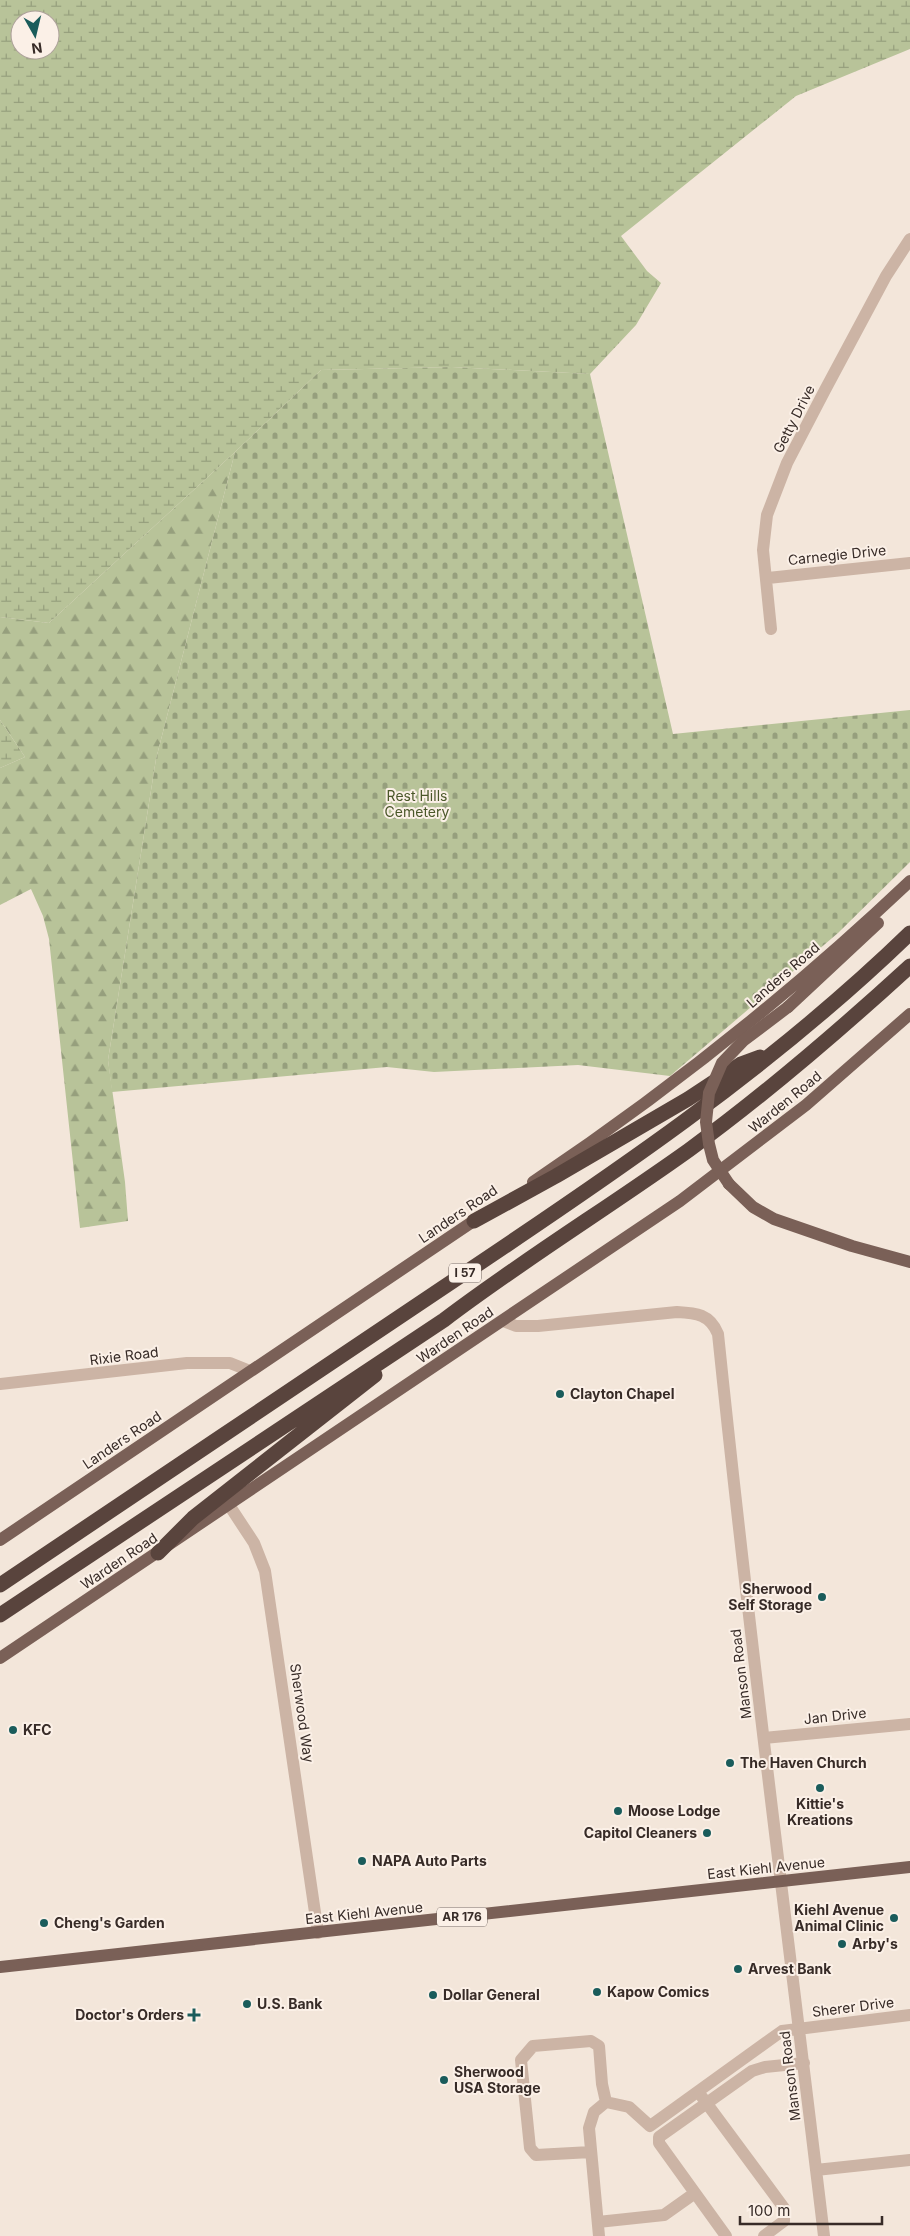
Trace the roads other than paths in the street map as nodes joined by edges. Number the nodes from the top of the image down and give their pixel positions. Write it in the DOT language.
graph roads {
  1 [pos="910,239"];
  2 [pos="910,563"];
  3 [pos="768,578"];
  4 [pos="771,629"];
  5 [pos="910,881"];
  6 [pos="910,891"];
  7 [pos="910,933"];
  8 [pos="910,966"];
  9 [pos="910,1014"];
  10 [pos="773,1053"];
  11 [pos="474,1221"];
  12 [pos="910,1262"];
  13 [pos="444,1320"];
  14 [pos="504,1320"];
  15 [pos="250,1371"];
  16 [pos="0,1384"];
  17 [pos="229,1506"];
  18 [pos="0,1540"];
  19 [pos="158,1553"];
  20 [pos="0,1586"];
  21 [pos="0,1615"];
  22 [pos="0,1658"];
  23 [pos="910,1724"];
  24 [pos="764,1738"];
  25 [pos="910,1867"];
  26 [pos="782,1882"];
  27 [pos="318,1933"];
  28 [pos="0,1963"];
  29 [pos="13,1965"];
  30 [pos="0,1967"];
  31 [pos="910,2015"];
  32 [pos="800,2028"];
  33 [pos="758,2049"];
  34 [pos="804,2063"];
  35 [pos="735,2065"];
  36 [pos="765,2066"];
  37 [pos="743,2077"];
  38 [pos="698,2091"];
  39 [pos="606,2102"];
  40 [pos="707,2103"];
  41 [pos="650,2126"];
  42 [pos="659,2137"];
  43 [pos="591,2152"];
  44 [pos="910,2160"];
  45 [pos="816,2170"];
  46 [pos="695,2193"];
  47 [pos="598,2222"];
  48 [pos="599,2236"];
  49 [pos="726,2236"];
  50 [pos="764,2236"];
  51 [pos="824,2236"];
  1 -- 3 [label="street, Getty Drive"];
  2 -- 3 [label="street, Carnegie Drive"];
  3 -- 4 [label="street, Getty Drive"];
  5 -- 11 [label="main road, Landers Road"];
  6 -- 12 [label="main road, bridge"];
  7 -- 10 [label="highway, I 57"];
  8 -- 13 [label="highway, I 57"];
  9 -- 14 [label="main road, Warden Road"];
  10 -- 11 [label="highway"];
  10 -- 20 [label="highway, I 57"];
  11 -- 15 [label="main road, Landers Road"];
  13 -- 19 [label="highway"];
  13 -- 21 [label="highway, I 57"];
  14 -- 17 [label="main road, Warden Road"];
  14 -- 24 [label="street, Manson Road"];
  15 -- 16 [label="street, Rixie Road"];
  15 -- 18 [label="main road, Landers Road"];
  17 -- 19 [label="main road, Warden Road"];
  17 -- 27 [label="street, Sherwood Way"];
  19 -- 22 [label="main road, Warden Road"];
  23 -- 24 [label="street, Jan Drive"];
  24 -- 26 [label="street, Manson Road"];
  25 -- 26 [label="main road, East Kiehl Avenue / AR 176"];
  26 -- 27 [label="main road, East Kiehl Avenue / AR 176"];
  26 -- 32 [label="street, Manson Road"];
  27 -- 29 [label="main road, East Kiehl Avenue / AR 176"];
  28 -- 29 [label="main road"];
  29 -- 30 [label="main road, East Kiehl Avenue / AR 176"];
  31 -- 32 [label="street, Sherer Drive"];
  32 -- 33 [label="street, Sherer Drive"];
  32 -- 34 [label="street, Manson Road"];
  33 -- 35 [label="street, Sherer Drive"];
  33 -- 36 [label="street"];
  34 -- 36 [label="street"];
  34 -- 45 [label="street, Manson Road"];
  35 -- 37 [label="street"];
  35 -- 38 [label="street, Sherer Drive"];
  36 -- 37 [label="street"];
  37 -- 40 [label="street"];
  38 -- 40 [label="street"];
  38 -- 41 [label="street, Sherer Drive"];
  39 -- 41 [label="street"];
  39 -- 43 [label="street"];
  39 -- 43 [label="street"];
  40 -- 42 [label="street"];
  40 -- 50 [label="street"];
  41 -- 42 [label="street"];
  42 -- 46 [label="street"];
  43 -- 47 [label="street"];
  44 -- 45 [label="street"];
  45 -- 51 [label="street, Manson Road"];
  46 -- 47 [label="street"];
  46 -- 49 [label="street"];
  47 -- 48 [label="street"];
}
